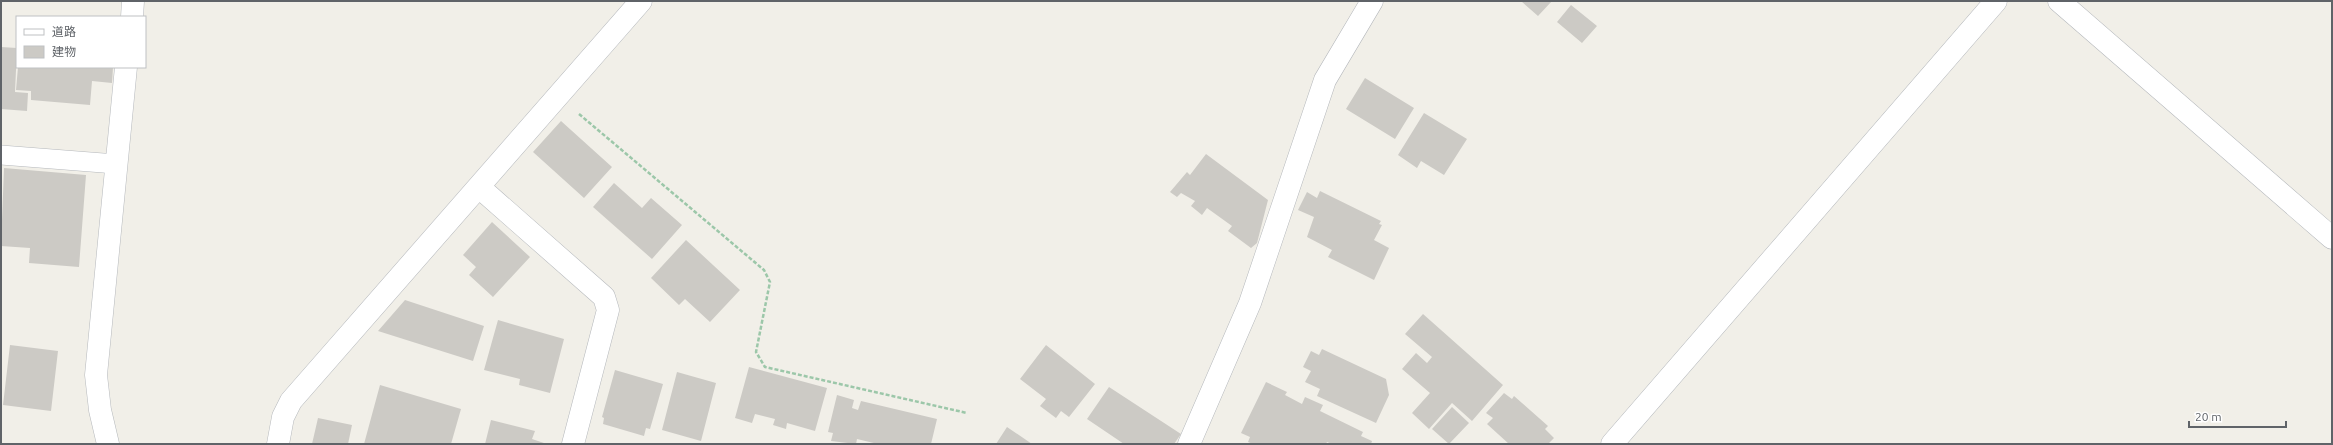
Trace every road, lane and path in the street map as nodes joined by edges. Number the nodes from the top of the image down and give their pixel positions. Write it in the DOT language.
graph roads {
  1 [pos="133,1"];
  2 [pos="641,1"];
  3 [pos="1372,1"];
  4 [pos="1996,1"];
  5 [pos="2059,1"];
  6 [pos="132,16"];
  7 [pos="126,68"];
  8 [pos="559,96"];
  9 [pos="1,155"];
  10 [pos="116,164"];
  11 [pos="479,187"];
  12 [pos="2332,238"];
  13 [pos="967,413"];
  14 [pos="108,444"];
  15 [pos="278,444"];
  16 [pos="573,444"];
  17 [pos="1189,444"];
  18 [pos="1612,444"];
  1 -- 6 [label="street"];
  2 -- 8 [label="street"];
  3 -- 17 [label="street"];
  4 -- 18 [label="street"];
  5 -- 12 [label="street"];
  7 -- 10 [label="street"];
  8 -- 11 [label="street"];
  8 -- 13 [label="path"];
  9 -- 10 [label="lane"];
  10 -- 14 [label="street"];
  11 -- 15 [label="street"];
  11 -- 16 [label="street"];
}
